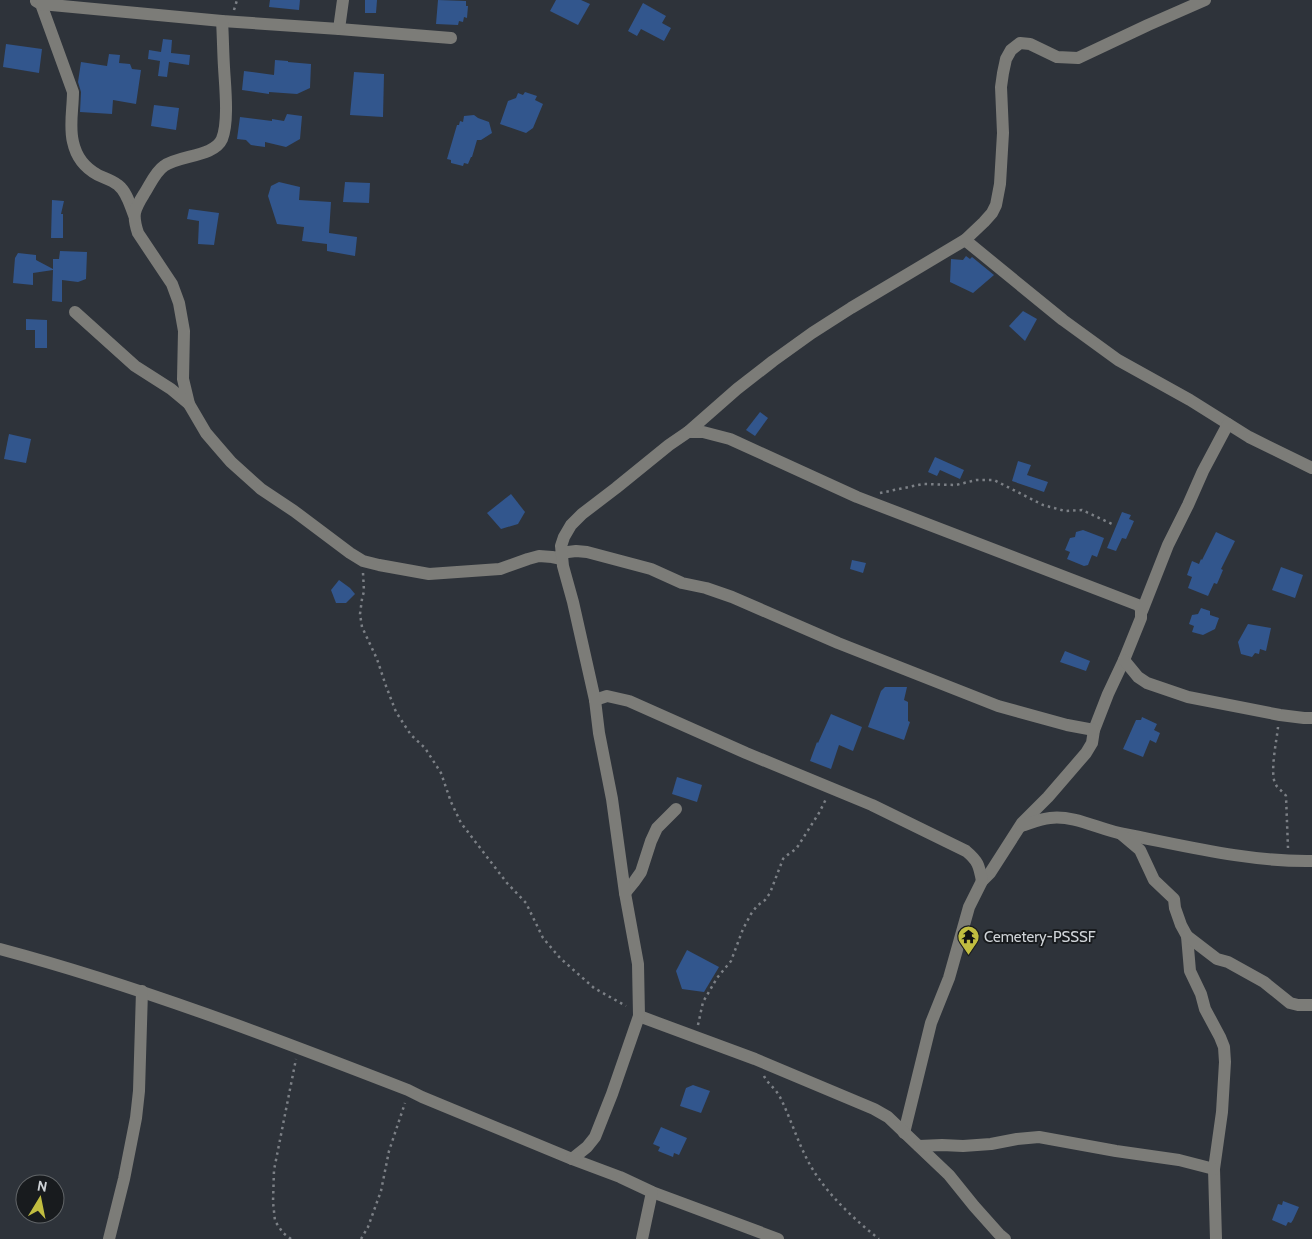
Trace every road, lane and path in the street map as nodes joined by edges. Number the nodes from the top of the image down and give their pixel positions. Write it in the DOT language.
graph roads {
  1 [pos="342,0"];
  2 [pos="1205,0"];
  3 [pos="38,2"];
  4 [pos="222,21"];
  5 [pos="339,28"];
  6 [pos="451,38"];
  7 [pos="134,215"];
  8 [pos="965,240"];
  9 [pos="75,312"];
  10 [pos="189,404"];
  11 [pos="1228,424"];
  12 [pos="688,432"];
  13 [pos="1312,468"];
  14 [pos="856,497"];
  15 [pos="1112,524"];
  16 [pos="562,557"];
  17 [pos="363,560"];
  18 [pos="1142,610"];
  19 [pos="1124,660"];
  20 [pos="595,700"];
  21 [pos="1280,715"];
  22 [pos="1312,718"];
  23 [pos="1094,730"];
  24 [pos="831,789"];
  25 [pos="676,810"];
  26 [pos="1019,827"];
  27 [pos="1121,834"];
  28 [pos="1290,861"];
  29 [pos="1312,861"];
  30 [pos="982,881"];
  31 [pos="625,892"];
  32 [pos="1187,936"];
  33 [pos="0,948"];
  34 [pos="142,991"];
  35 [pos="1312,1005"];
  36 [pos="639,1012"];
  37 [pos="696,1037"];
  38 [pos="298,1048"];
  39 [pos="755,1059"];
  40 [pos="408,1090"];
  41 [pos="904,1133"];
  42 [pos="919,1146"];
  43 [pos="572,1159"];
  44 [pos="1214,1169"];
  45 [pos="652,1192"];
  46 [pos="109,1239"];
  47 [pos="291,1239"];
  48 [pos="361,1239"];
  49 [pos="642,1239"];
  50 [pos="778,1239"];
  51 [pos="879,1239"];
  52 [pos="1005,1239"];
  53 [pos="1216,1239"];
  1 -- 5 [label="street"];
  2 -- 8 [label="street"];
  3 -- 4 [label="street"];
  3 -- 7 [label="street"];
  4 -- 5 [label="street"];
  4 -- 7 [label="street"];
  5 -- 6 [label="street"];
  7 -- 10 [label="street"];
  8 -- 11 [label="street"];
  8 -- 12 [label="street"];
  9 -- 10 [label="street"];
  10 -- 17 [label="street"];
  11 -- 13 [label="street"];
  11 -- 18 [label="street"];
  12 -- 14 [label="street"];
  12 -- 16 [label="street"];
  14 -- 15 [label="path"];
  14 -- 18 [label="street"];
  16 -- 17 [label="street"];
  16 -- 20 [label="street"];
  16 -- 23 [label="street"];
  17 -- 36 [label="path"];
  18 -- 19 [label="street"];
  19 -- 21 [label="street"];
  19 -- 23 [label="street"];
  20 -- 24 [label="street"];
  20 -- 31 [label="street"];
  21 -- 22 [label="street"];
  21 -- 28 [label="path"];
  23 -- 26 [label="street"];
  24 -- 30 [label="street"];
  24 -- 37 [label="path"];
  25 -- 31 [label="street"];
  26 -- 27 [label="street"];
  26 -- 30 [label="street"];
  27 -- 28 [label="street"];
  27 -- 32 [label="street"];
  28 -- 29 [label="street"];
  30 -- 41 [label="street"];
  31 -- 36 [label="street"];
  32 -- 35 [label="street"];
  32 -- 44 [label="street"];
  33 -- 34 [label="street"];
  34 -- 38 [label="street"];
  34 -- 46 [label="street"];
  36 -- 37 [label="street"];
  36 -- 43 [label="street"];
  37 -- 39 [label="street"];
  38 -- 40 [label="street"];
  38 -- 47 [label="path"];
  39 -- 41 [label="street"];
  39 -- 51 [label="path"];
  40 -- 43 [label="street"];
  40 -- 48 [label="path"];
  41 -- 42 [label="street"];
  42 -- 44 [label="street"];
  42 -- 52 [label="street"];
  43 -- 45 [label="street"];
  44 -- 53 [label="street"];
  45 -- 49 [label="street"];
  45 -- 50 [label="street"];
}
